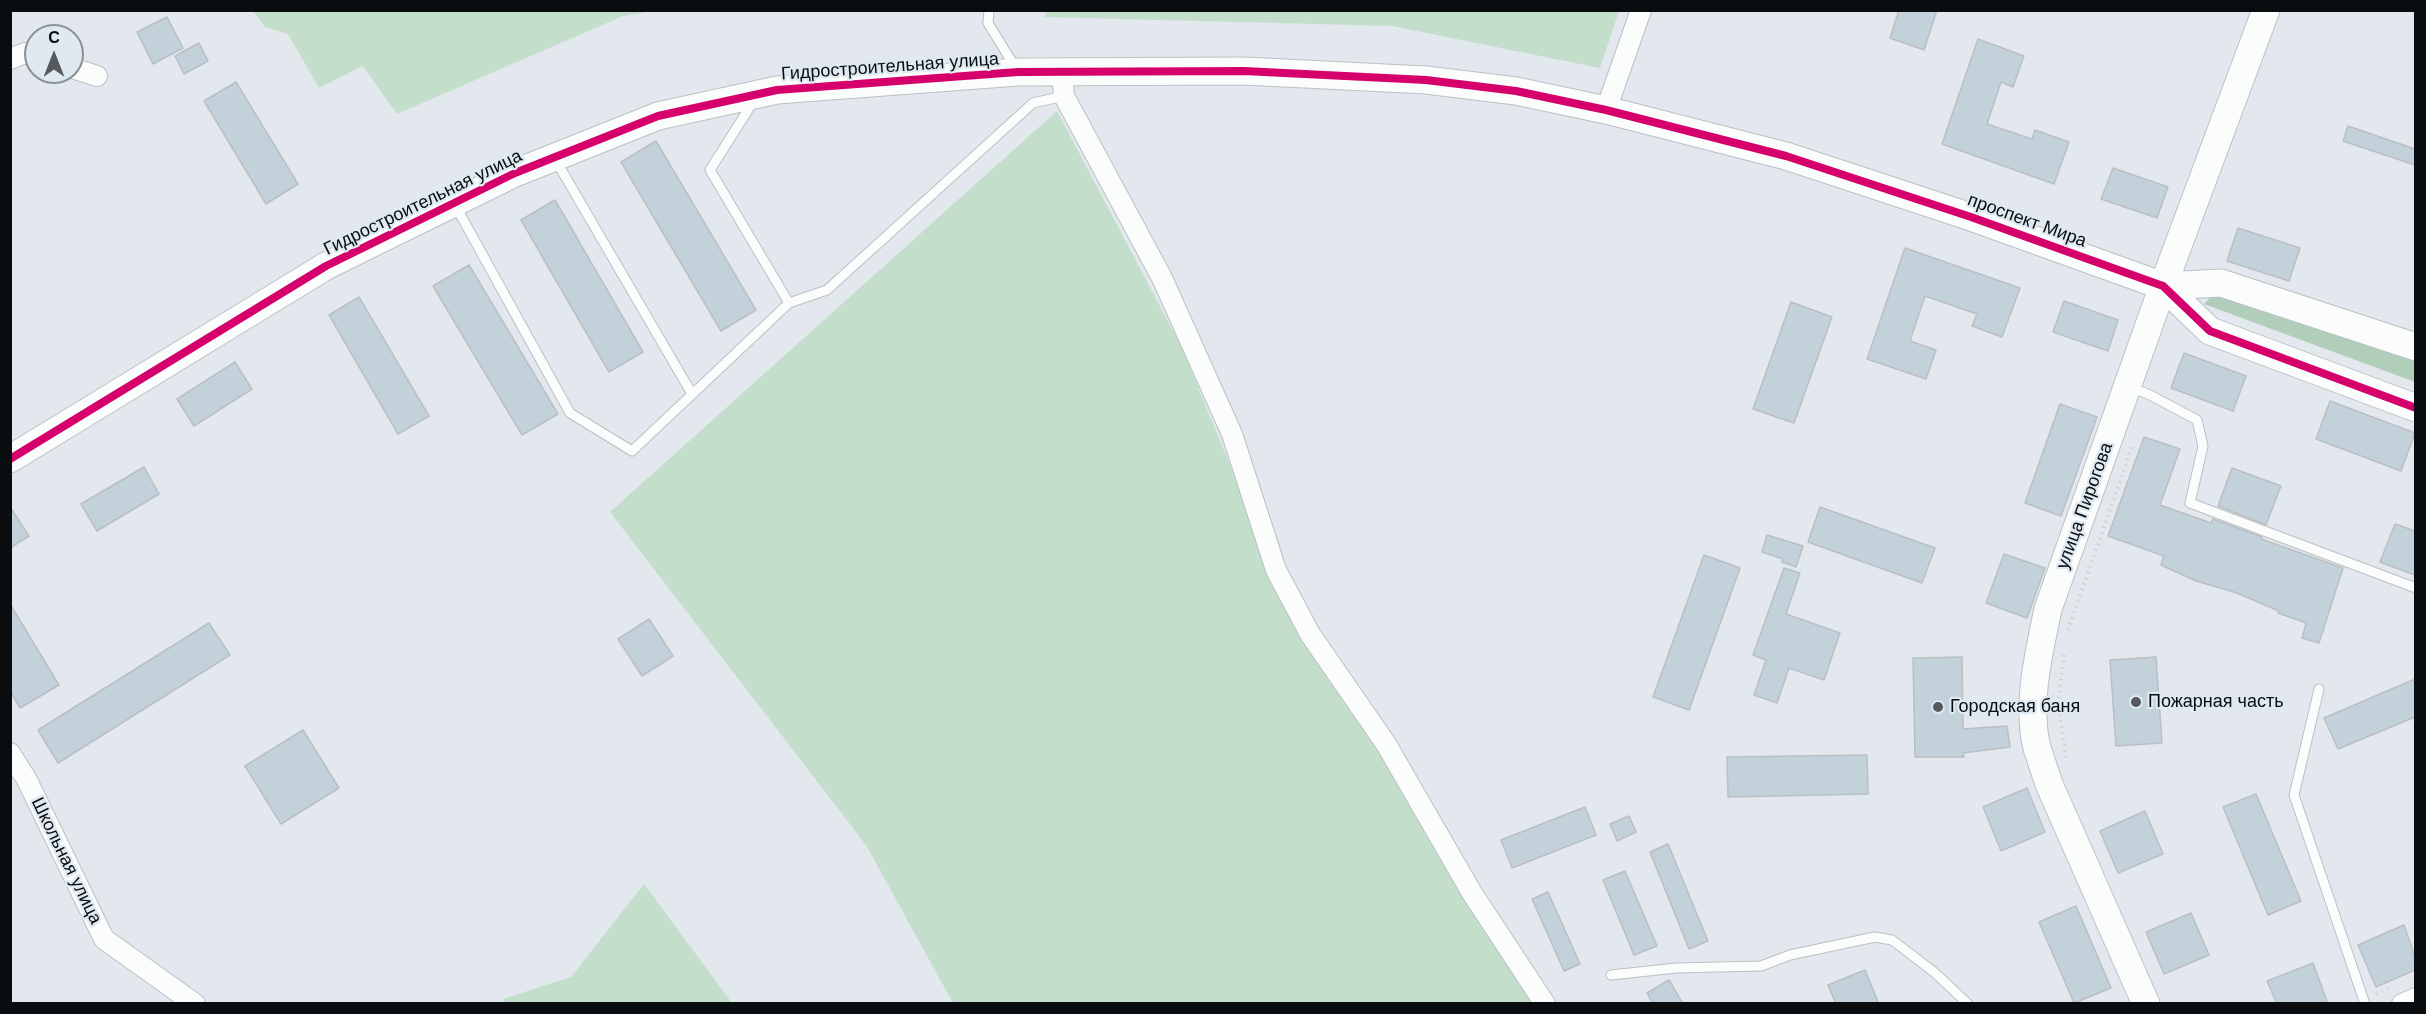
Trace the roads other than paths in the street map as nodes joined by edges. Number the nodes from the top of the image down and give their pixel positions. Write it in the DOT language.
graph roads {
  1 [pos="989,10"];
  2 [pos="1641,10"];
  3 [pos="2266,10"];
  4 [pos="24,53"];
  5 [pos="10,59"];
  6 [pos="84,72"];
  7 [pos="1018,72"];
  8 [pos="97,76"];
  9 [pos="1063,84"];
  10 [pos="758,95"];
  11 [pos="1606,110"];
  12 [pos="554,157"];
  13 [pos="454,203"];
  14 [pos="2163,286"];
  15 [pos="789,303"];
  16 [pos="2415,347"];
  17 [pos="2128,386"];
  18 [pos="692,394"];
  19 [pos="2415,408"];
  20 [pos="10,459"];
  21 [pos="2415,588"];
  22 [pos="2319,688"];
  23 [pos="10,753"];
  24 [pos="1611,975"];
  25 [pos="2398,995"];
  26 [pos="2415,998"];
  27 [pos="2364,1001"];
  28 [pos="195,1004"];
  29 [pos="1545,1004"];
  30 [pos="1968,1004"];
  31 [pos="2146,1004"];
  1 -- 7 [label="lane"];
  2 -- 11 [label="street"];
  3 -- 14 [label="street, улица Пирогова"];
  4 -- 5 [label="street"];
  6 -- 8 [label="street"];
  7 -- 9 [label="street, Гидростроительная улица"];
  7 -- 10 [label="street, Гидростроительная улица"];
  9 -- 11 [label="street, Гидростроительная улица"];
  9 -- 15 [label="lane"];
  9 -- 29 [label="street"];
  10 -- 12 [label="street, Гидростроительная улица"];
  10 -- 15 [label="lane"];
  11 -- 14 [label="street, проспект Мира"];
  12 -- 13 [label="street, Гидростроительная улица"];
  12 -- 18 [label="lane"];
  13 -- 18 [label="lane"];
  13 -- 20 [label="street, Гидростроительная улица"];
  14 -- 16 [label="street, проспект Мира"];
  14 -- 17 [label="street, улица Пирогова"];
  14 -- 19 [label="street, проспект Мира"];
  15 -- 18 [label="lane"];
  17 -- 21 [label="lane"];
  17 -- 31 [label="street, улица Пирогова"];
  22 -- 27 [label="lane"];
  23 -- 28 [label="street, Школьная улица"];
  24 -- 30 [label="lane"];
  25 -- 26 [label="street"];
}
